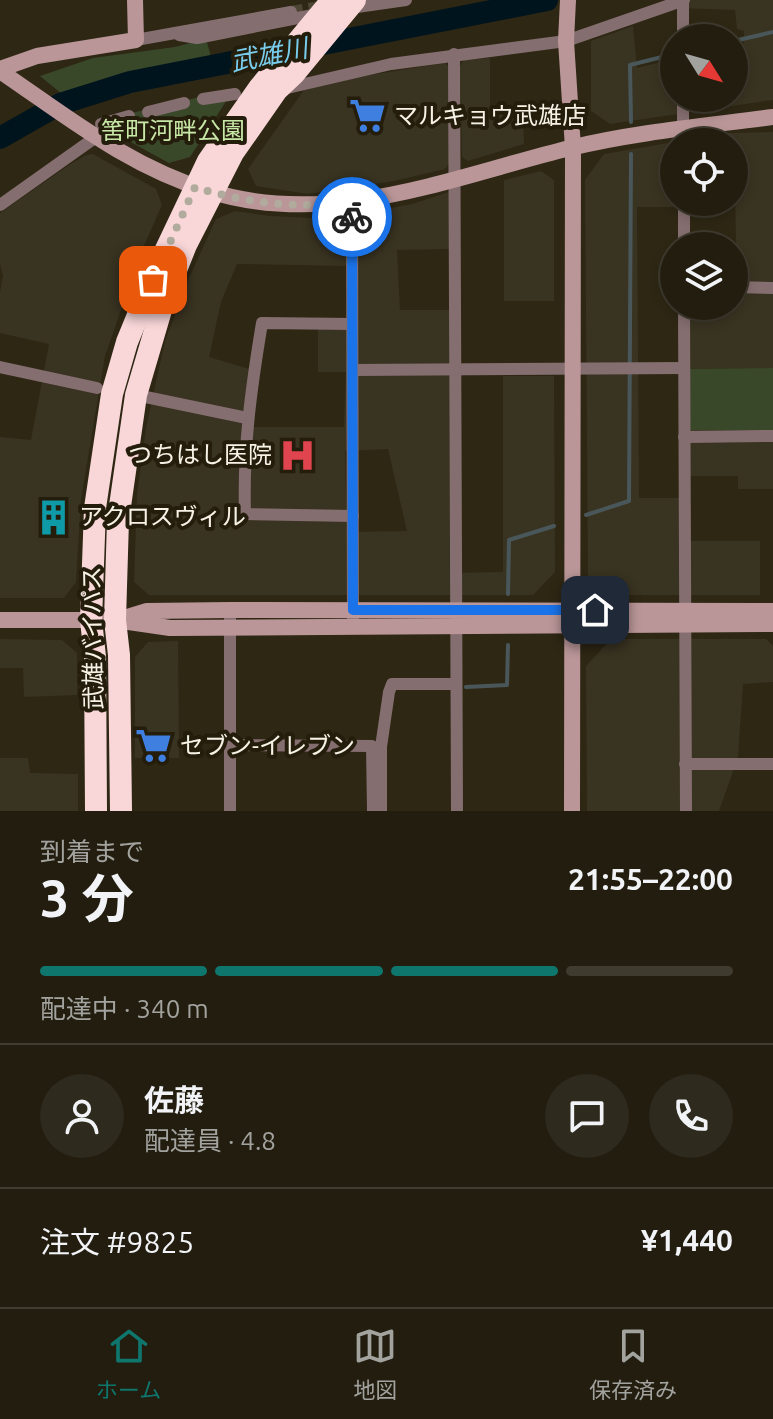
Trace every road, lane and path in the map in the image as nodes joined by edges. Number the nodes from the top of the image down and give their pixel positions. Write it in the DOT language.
graph roads {
  1 [pos="135,0"];
  2 [pos="406,0"];
  3 [pos="568,0"];
  4 [pos="684,0"];
  5 [pos="335,10"];
  6 [pos="291,12"];
  7 [pos="683,24"];
  8 [pos="172,33"];
  9 [pos="136,40"];
  10 [pos="566,41"];
  11 [pos="454,54"];
  12 [pos="0,70"];
  13 [pos="273,87"];
  14 [pos="235,94"];
  15 [pos="203,99"];
  16 [pos="184,103"];
  17 [pos="148,112"];
  18 [pos="129,116"];
  19 [pos="773,117"];
  20 [pos="718,128"];
  21 [pos="95,131"];
  22 [pos="660,138"];
  23 [pos="573,148"];
  24 [pos="456,178"];
  25 [pos="203,189"];
  26 [pos="352,203"];
  27 [pos="0,205"];
  28 [pos="748,287"];
  29 [pos="773,288"];
  30 [pos="684,320"];
  31 [pos="352,324"];
  32 [pos="0,367"];
  33 [pos="684,368"];
  34 [pos="457,369"];
  35 [pos="571,369"];
  36 [pos="353,370"];
  37 [pos="97,388"];
  38 [pos="136,395"];
  39 [pos="247,418"];
  40 [pos="773,436"];
  41 [pos="684,437"];
  42 [pos="353,516"];
  43 [pos="230,610"];
  44 [pos="773,611"];
  45 [pos="572,618"];
  46 [pos="685,618"];
  47 [pos="353,619"];
  48 [pos="457,619"];
  49 [pos="0,620"];
  50 [pos="91,620"];
  51 [pos="115,620"];
  52 [pos="773,624"];
  53 [pos="230,628"];
  54 [pos="451,684"];
  55 [pos="230,745"];
  56 [pos="685,764"];
  57 [pos="773,764"];
  58 [pos="96,811"];
  59 [pos="121,811"];
  60 [pos="230,811"];
  61 [pos="373,811"];
  62 [pos="381,811"];
  63 [pos="457,811"];
  64 [pos="572,811"];
  65 [pos="686,811"];
  1 -- 9 [label="street"];
  2 -- 5 [label="street"];
  3 -- 10 [label="street"];
  4 -- 7 [label="street"];
  4 -- 10 [label="street"];
  5 -- 8 [label="street"];
  5 -- 13 [label="highway, 武雄バイパス"];
  6 -- 8 [label="street"];
  8 -- 9 [label="street"];
  9 -- 12 [label="street"];
  10 -- 11 [label="street"];
  10 -- 23 [label="street"];
  11 -- 13 [label="street"];
  11 -- 24 [label="street"];
  12 -- 21 [label="street"];
  13 -- 25 [label="highway, 武雄バイパス"];
  14 -- 15 [label="street"];
  16 -- 17 [label="street"];
  18 -- 21 [label="street"];
  19 -- 20 [label="street"];
  21 -- 25 [label="street"];
  21 -- 27 [label="street"];
  22 -- 23 [label="street"];
  23 -- 24 [label="street"];
  23 -- 35 [label="street"];
  24 -- 26 [label="street"];
  24 -- 34 [label="street"];
  25 -- 26 [label="street"];
  25 -- 38 [label="highway, 武雄バイパス"];
  25 -- 50 [label="highway, 武雄バイパス"];
  26 -- 31 [label="street"];
  28 -- 29 [label="street"];
  30 -- 33 [label="street"];
  31 -- 36 [label="street"];
  31 -- 39 [label="street"];
  32 -- 37 [label="street"];
  33 -- 35 [label="street"];
  33 -- 41 [label="street"];
  34 -- 35 [label="street"];
  34 -- 36 [label="street"];
  34 -- 48 [label="street"];
  35 -- 45 [label="street"];
  36 -- 42 [label="street"];
  38 -- 39 [label="street"];
  38 -- 51 [label="highway, 武雄バイパス"];
  39 -- 42 [label="street"];
  40 -- 41 [label="street"];
  41 -- 46 [label="street"];
  42 -- 47 [label="street"];
  43 -- 47 [label="street"];
  43 -- 51 [label="street"];
  43 -- 53 [label="street"];
  44 -- 46 [label="street"];
  45 -- 46 [label="street"];
  45 -- 48 [label="street"];
  45 -- 64 [label="street"];
  46 -- 52 [label="street"];
  46 -- 56 [label="street"];
  47 -- 48 [label="street"];
  47 -- 53 [label="street"];
  48 -- 63 [label="street"];
  49 -- 50 [label="street"];
  50 -- 51 [label="street"];
  50 -- 58 [label="highway, 武雄バイパス"];
  51 -- 53 [label="street"];
  51 -- 59 [label="highway, 武雄バイパス"];
  53 -- 55 [label="street"];
  54 -- 62 [label="street"];
  55 -- 60 [label="street"];
  55 -- 61 [label="street"];
  56 -- 57 [label="street"];
  56 -- 65 [label="street"];
}
